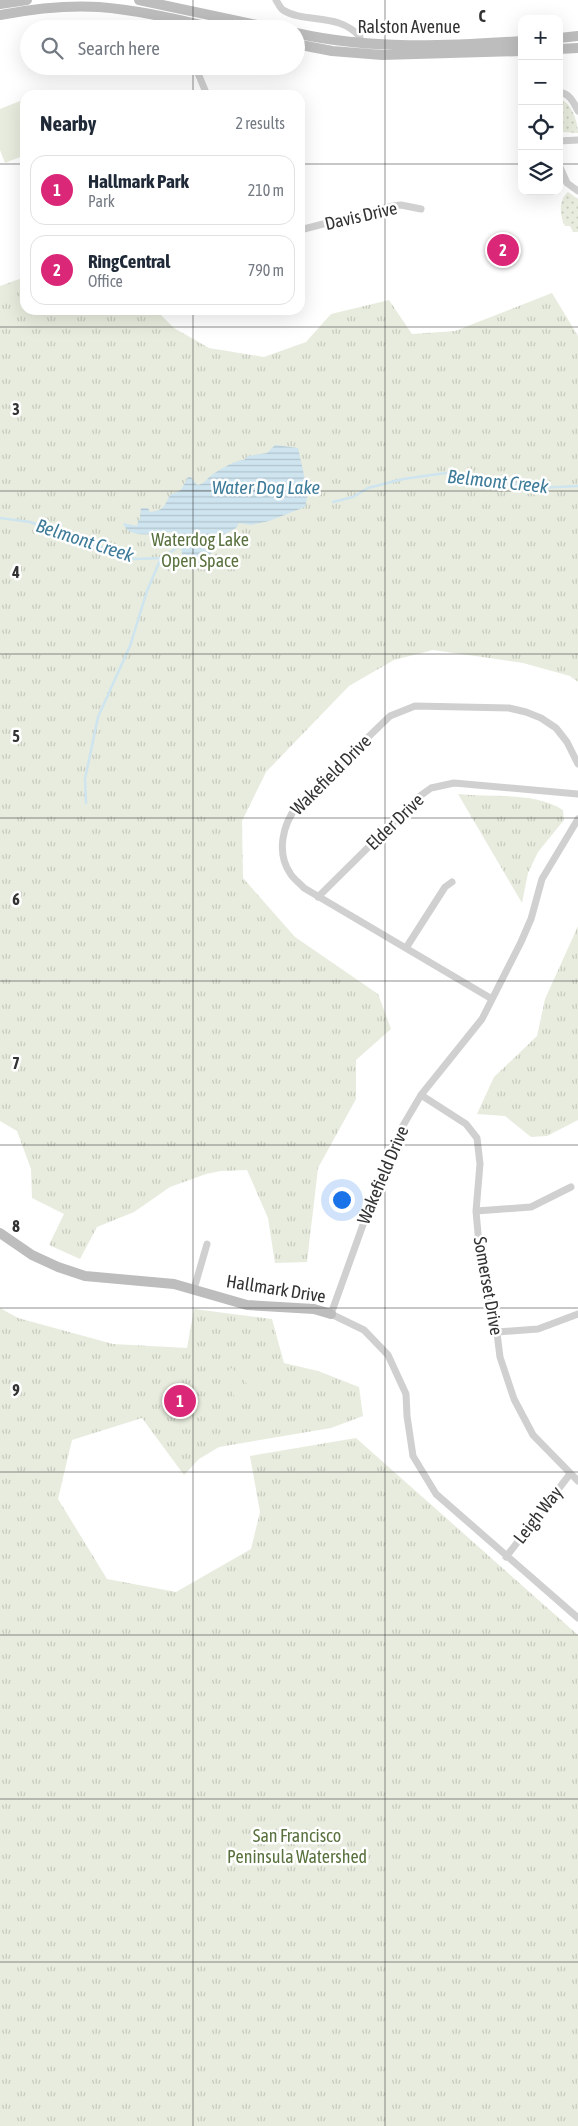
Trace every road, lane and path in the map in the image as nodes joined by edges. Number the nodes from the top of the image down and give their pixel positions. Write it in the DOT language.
graph roads {
  1 [pos="27,0"];
  2 [pos="139,0"];
  3 [pos="276,0"];
  4 [pos="0,4"];
  5 [pos="199,12"];
  6 [pos="0,16"];
  7 [pos="170,20"];
  8 [pos="197,20"];
  9 [pos="235,20"];
  10 [pos="305,35"];
  11 [pos="578,36"];
  12 [pos="563,38"];
  13 [pos="518,41"];
  14 [pos="360,44"];
  15 [pos="305,46"];
  16 [pos="578,48"];
  17 [pos="563,50"];
  18 [pos="518,51"];
  19 [pos="199,75"];
  20 [pos="205,90"];
  21 [pos="563,93"];
  22 [pos="578,111"];
  23 [pos="578,140"];
  24 [pos="563,141"];
  25 [pos="563,174"];
  26 [pos="578,191"];
  27 [pos="421,209"];
  28 [pos="305,229"];
  29 [pos="578,764"];
  30 [pos="578,794"];
  31 [pos="578,819"];
  32 [pos="452,882"];
  33 [pos="318,897"];
  34 [pos="406,948"];
  35 [pos="492,999"];
  36 [pos="421,1095"];
  37 [pos="571,1187"];
  38 [pos="476,1211"];
  39 [pos="0,1232"];
  40 [pos="208,1244"];
  41 [pos="194,1289"];
  42 [pos="331,1314"];
  43 [pos="578,1314"];
  44 [pos="498,1332"];
  45 [pos="570,1474"];
  46 [pos="578,1481"];
  47 [pos="506,1556"];
  48 [pos="578,1618"];
  1 -- 4 [label="main road"];
  2 -- 5 [label="main road"];
  3 -- 14 [label="street"];
  5 -- 8 [label="street"];
  5 -- 9 [label="main road"];
  6 -- 7 [label="main road"];
  10 -- 14 [label="main road, Ralston Avenue"];
  11 -- 12 [label="main road"];
  13 -- 14 [label="main road, Ralston Avenue"];
  15 -- 18 [label="main road, Ralston Avenue"];
  16 -- 17 [label="main road"];
  19 -- 20 [label="street"];
  21 -- 22 [label="street"];
  23 -- 24 [label="street"];
  25 -- 26 [label="street"];
  27 -- 28 [label="street, Davis Drive"];
  29 -- 33 [label="street, Wakefield Drive"];
  30 -- 33 [label="street, Elder Drive"];
  31 -- 35 [label="street, Wakefield Drive"];
  32 -- 34 [label="street"];
  33 -- 34 [label="street, Wakefield Drive"];
  34 -- 35 [label="street, Wakefield Drive"];
  35 -- 36 [label="street, Wakefield Drive"];
  36 -- 38 [label="street, Somerset Drive"];
  36 -- 42 [label="street, Wakefield Drive"];
  37 -- 38 [label="street"];
  38 -- 44 [label="street, Somerset Drive"];
  39 -- 41 [label="main road, Hallmark Drive"];
  40 -- 41 [label="street"];
  41 -- 42 [label="main road, Hallmark Drive"];
  42 -- 47 [label="street, Hallmark Drive"];
  43 -- 44 [label="street"];
  44 -- 45 [label="street, Somerset Drive"];
  45 -- 46 [label="street, Somerset Drive"];
  45 -- 47 [label="street, Leigh Way"];
  47 -- 48 [label="street, Hallmark Drive"];
}
